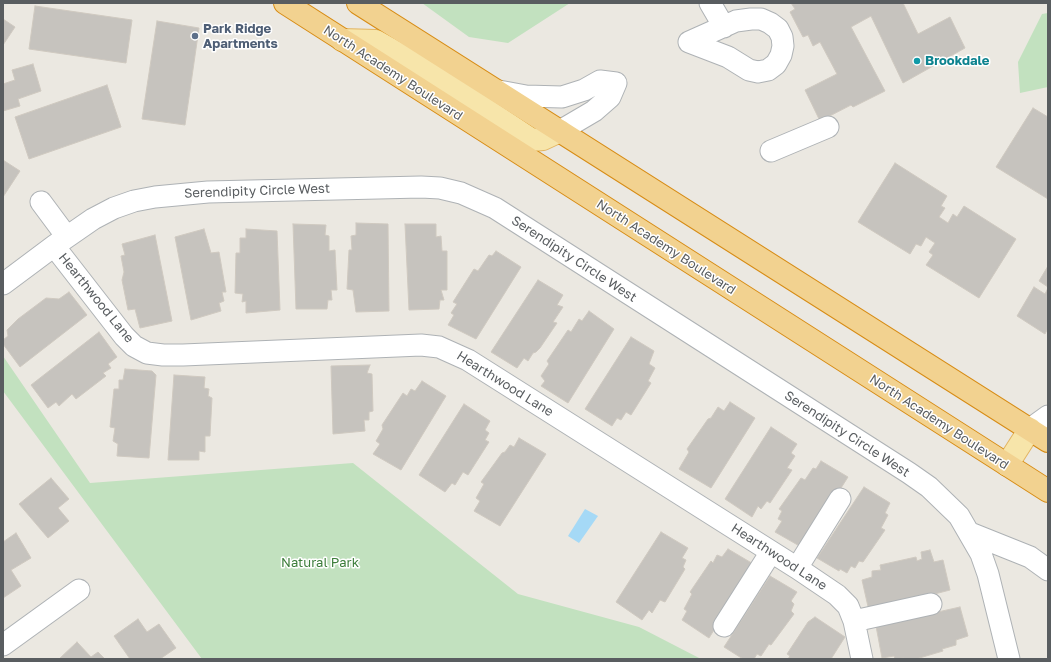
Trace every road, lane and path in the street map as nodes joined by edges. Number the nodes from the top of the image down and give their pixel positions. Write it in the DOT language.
graph roads {
  1 [pos="285,3"];
  2 [pos="358,3"];
  3 [pos="710,3"];
  4 [pos="724,27"];
  5 [pos="342,40"];
  6 [pos="499,91"];
  7 [pos="828,127"];
  8 [pos="560,132"];
  9 [pos="771,151"];
  10 [pos="41,202"];
  11 [pos="60,241"];
  12 [pos="3,284"];
  13 [pos="1048,416"];
  14 [pos="1039,435"];
  15 [pos="1007,465"];
  16 [pos="1048,491"];
  17 [pos="840,499"];
  18 [pos="970,533"];
  19 [pos="771,552"];
  20 [pos="797,568"];
  21 [pos="1048,570"];
  22 [pos="79,590"];
  23 [pos="931,604"];
  24 [pos="854,622"];
  25 [pos="724,626"];
  26 [pos="3,645"];
  27 [pos="862,659"];
  28 [pos="1009,659"];
  1 -- 5 [label="highway, North Academy Boulevard"];
  2 -- 6 [label="highway"];
  3 -- 4 [label="street"];
  5 -- 8 [label="main road"];
  5 -- 15 [label="highway, North Academy Boulevard"];
  6 -- 8 [label="highway"];
  6 -- 8 [label="street"];
  7 -- 9 [label="street"];
  8 -- 14 [label="highway"];
  10 -- 11 [label="street, Hearthwood Lane"];
  11 -- 12 [label="street, Serendipity Circle West"];
  11 -- 18 [label="street, Serendipity Circle West"];
  11 -- 19 [label="street, Hearthwood Lane"];
  13 -- 14 [label="street"];
  14 -- 15 [label="main road"];
  15 -- 16 [label="highway, North Academy Boulevard"];
  17 -- 20 [label="street"];
  18 -- 21 [label="street"];
  18 -- 28 [label="street, Serendipity Circle West"];
  19 -- 20 [label="street, Hearthwood Lane"];
  19 -- 25 [label="street"];
  20 -- 24 [label="street, Hearthwood Lane"];
  22 -- 26 [label="street"];
  23 -- 24 [label="street"];
  24 -- 27 [label="street, Hearthwood Lane"];
}
